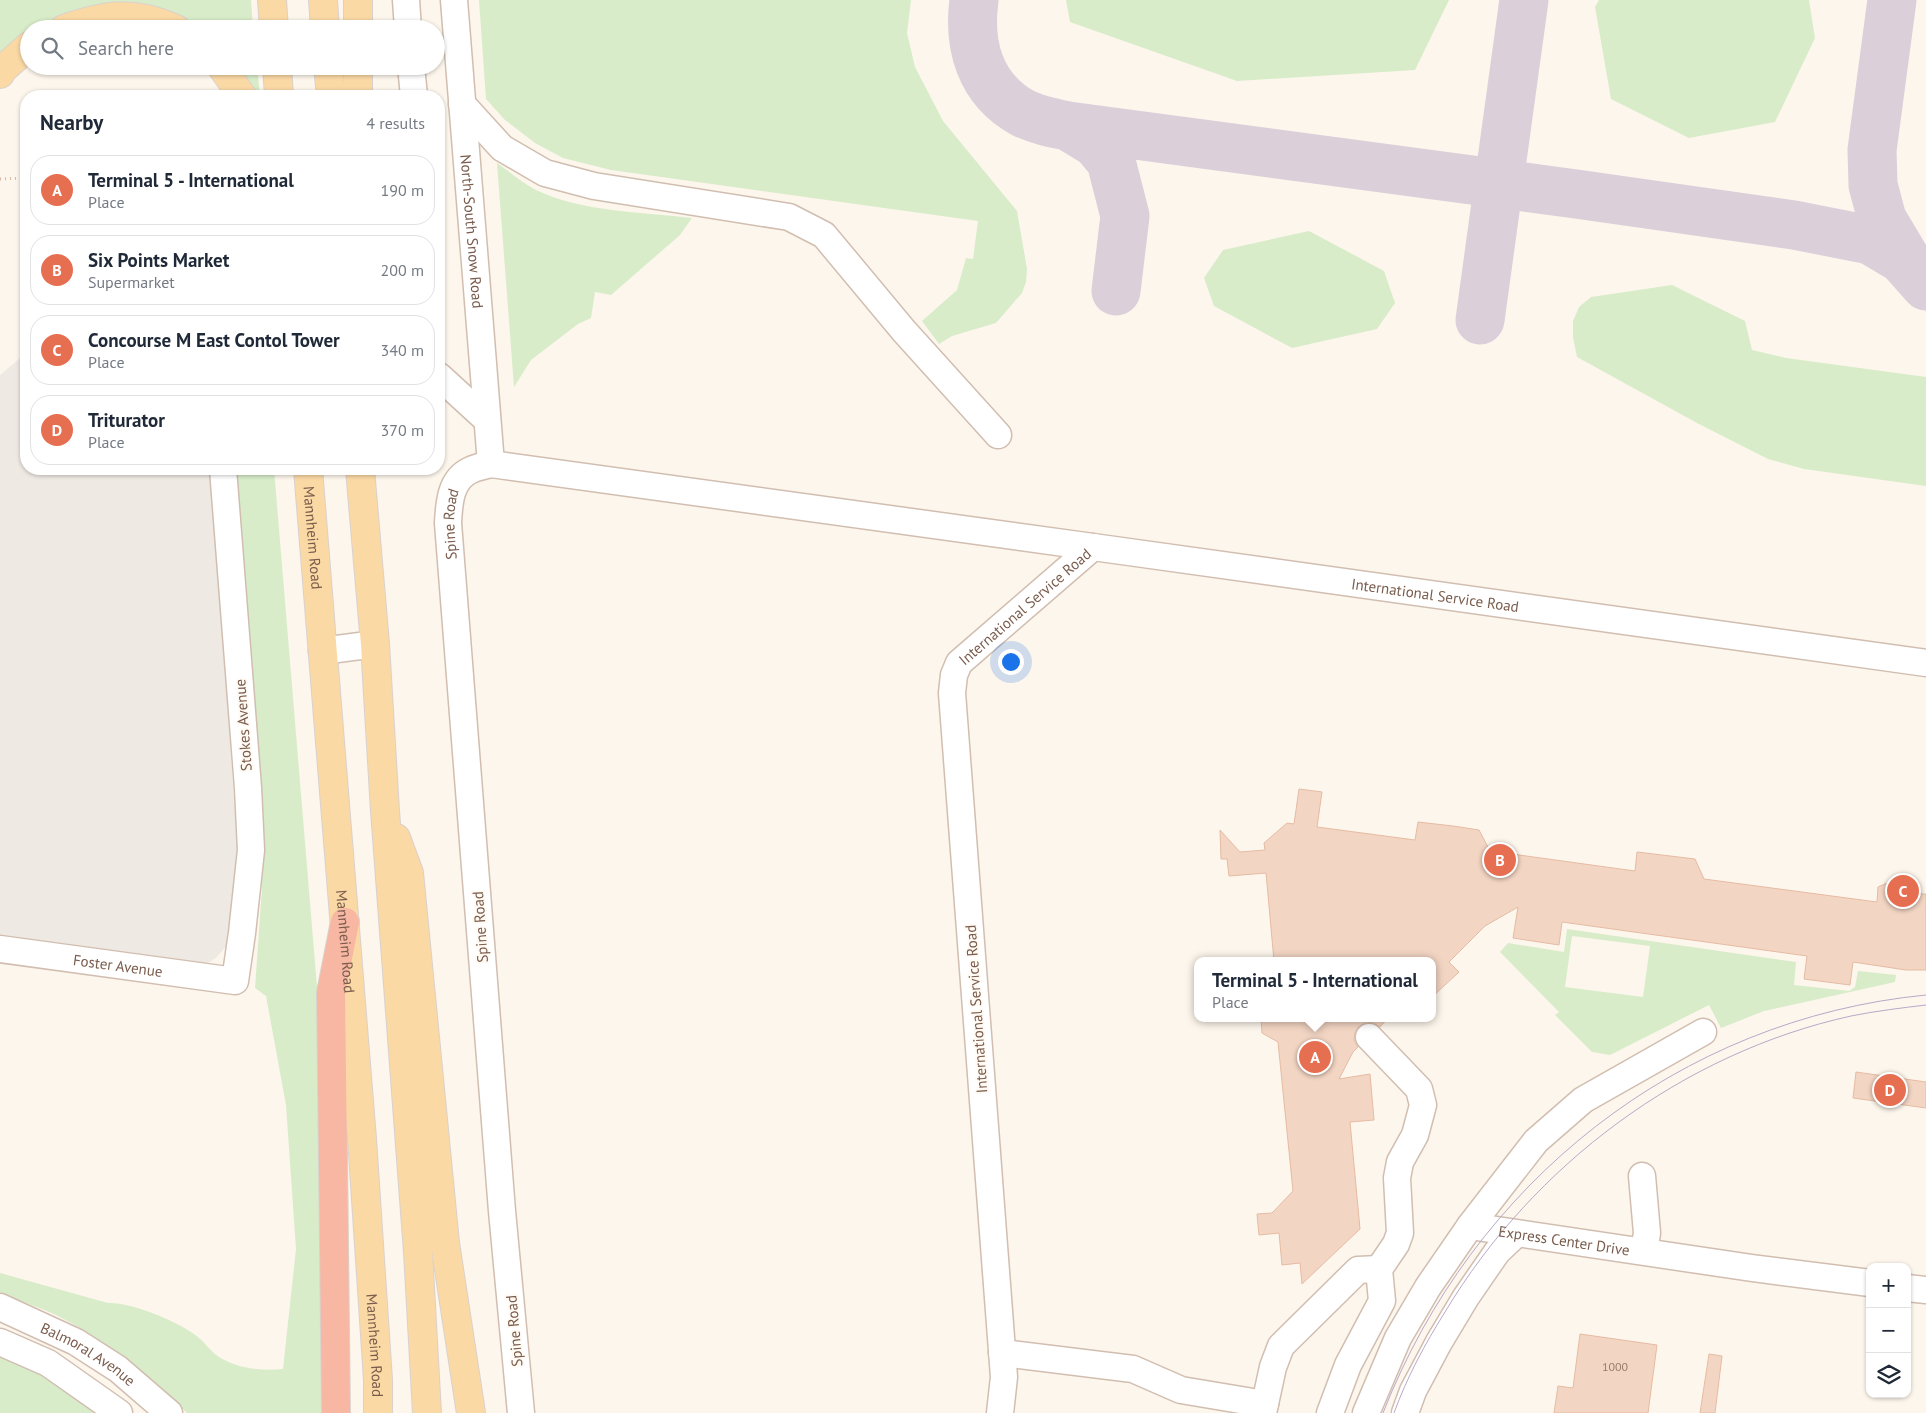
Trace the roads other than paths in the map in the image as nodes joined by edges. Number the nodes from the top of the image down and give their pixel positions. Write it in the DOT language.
graph roads {
  1 [pos="272,0"];
  2 [pos="323,0"];
  3 [pos="358,0"];
  4 [pos="406,0"];
  5 [pos="454,0"];
  6 [pos="89,20"];
  7 [pos="150,20"];
  8 [pos="273,20"];
  9 [pos="324,20"];
  10 [pos="358,20"];
  11 [pos="407,20"];
  12 [pos="20,54"];
  13 [pos="0,74"];
  14 [pos="227,75"];
  15 [pos="278,75"];
  16 [pos="329,75"];
  17 [pos="358,75"];
  18 [pos="412,75"];
  19 [pos="238,90"];
  20 [pos="279,90"];
  21 [pos="330,90"];
  22 [pos="358,90"];
  23 [pos="413,90"];
  24 [pos="462,104"];
  25 [pos="445,382"];
  26 [pos="487,420"];
  27 [pos="998,435"];
  28 [pos="491,464"];
  29 [pos="223,475"];
  30 [pos="296,475"];
  31 [pos="309,475"];
  32 [pos="361,475"];
  33 [pos="313,523"];
  34 [pos="1093,548"];
  35 [pos="375,644"];
  36 [pos="322,651"];
  37 [pos="1926,663"];
  38 [pos="385,811"];
  39 [pos="345,922"];
  40 [pos="0,948"];
  41 [pos="235,981"];
  42 [pos="1703,1032"];
  43 [pos="1369,1037"];
  44 [pos="1642,1176"];
  45 [pos="1470,1226"];
  46 [pos="1516,1234"];
  47 [pos="1644,1251"];
  48 [pos="1380,1269"];
  49 [pos="1866,1282"];
  50 [pos="1911,1288"];
  51 [pos="1926,1290"];
  52 [pos="0,1307"];
  53 [pos="0,1342"];
  54 [pos="1002,1353"];
  55 [pos="1264,1408"];
  56 [pos="119,1413"];
  57 [pos="170,1413"];
  58 [pos="336,1413"];
  59 [pos="378,1413"];
  60 [pos="427,1413"];
  61 [pos="471,1413"];
  62 [pos="521,1413"];
  63 [pos="1000,1413"];
  64 [pos="1330,1413"];
  65 [pos="1366,1413"];
  66 [pos="1405,1413"];
  1 -- 8 [label="main road"];
  2 -- 9 [label="main road"];
  3 -- 10 [label="main road"];
  4 -- 11 [label="street"];
  5 -- 24 [label="street, North-South Snow Road"];
  6 -- 7 [label="main road"];
  12 -- 13 [label="main road"];
  14 -- 19 [label="main road"];
  15 -- 20 [label="main road"];
  16 -- 21 [label="main road"];
  17 -- 22 [label="main road"];
  18 -- 23 [label="street"];
  24 -- 26 [label="street, North-South Snow Road"];
  24 -- 27 [label="street"];
  25 -- 26 [label="street"];
  26 -- 28 [label="street, North-South Snow Road"];
  28 -- 34 [label="street"];
  28 -- 62 [label="street, Spine Road"];
  29 -- 41 [label="street, Stokes Avenue"];
  30 -- 33 [label="main road"];
  31 -- 33 [label="main road, Mannheim Road"];
  32 -- 35 [label="main road"];
  33 -- 36 [label="main road, Mannheim Road"];
  34 -- 37 [label="street, International Service Road"];
  34 -- 54 [label="street, International Service Road"];
  35 -- 36 [label="street"];
  35 -- 38 [label="main road"];
  36 -- 39 [label="main road, Mannheim Road"];
  38 -- 60 [label="main road"];
  38 -- 61 [label="main road"];
  39 -- 58 [label="highway"];
  39 -- 59 [label="main road, Mannheim Road"];
  40 -- 41 [label="street, Foster Avenue"];
  42 -- 45 [label="street"];
  43 -- 48 [label="street"];
  44 -- 47 [label="street"];
  45 -- 46 [label="street, Express Center Drive"];
  45 -- 65 [label="street"];
  46 -- 47 [label="street, Express Center Drive"];
  46 -- 66 [label="street"];
  47 -- 49 [label="street, Express Center Drive"];
  48 -- 55 [label="street"];
  48 -- 64 [label="street"];
  50 -- 51 [label="street"];
  52 -- 57 [label="street, Balmoral Avenue"];
  53 -- 56 [label="street, Balmoral Avenue"];
  54 -- 55 [label="street"];
  54 -- 63 [label="street, International Service Road"];
}
